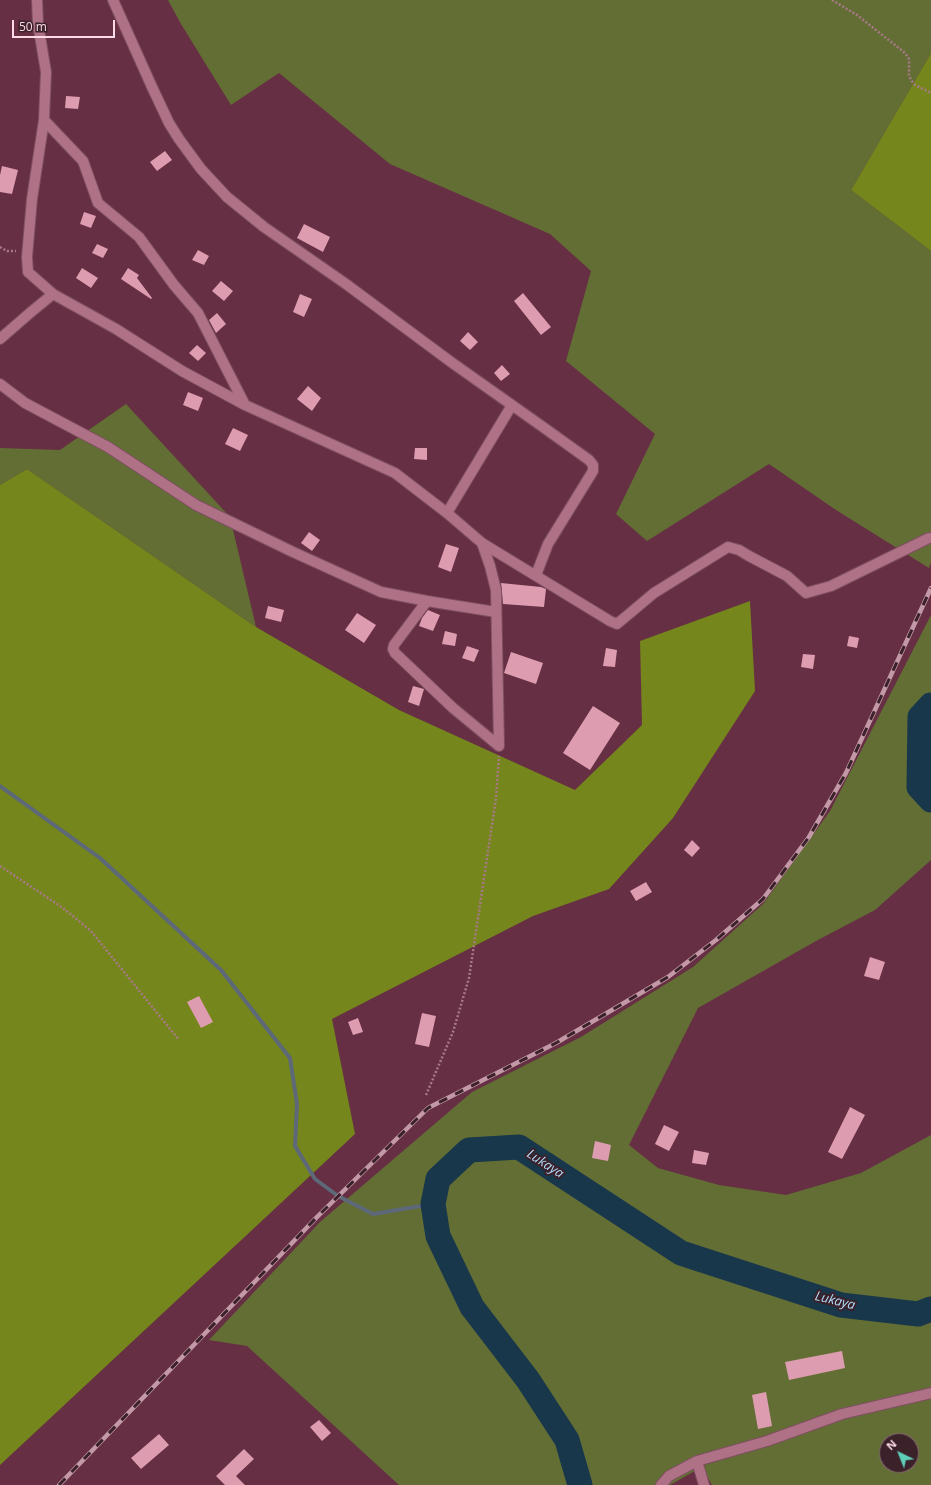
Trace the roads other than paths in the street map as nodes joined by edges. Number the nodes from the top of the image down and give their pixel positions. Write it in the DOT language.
graph roads {
  1 [pos="38,0"];
  2 [pos="113,0"];
  3 [pos="44,120"];
  4 [pos="53,294"];
  5 [pos="0,339"];
  6 [pos="0,384"];
  7 [pos="245,405"];
  8 [pos="512,405"];
  9 [pos="447,513"];
  10 [pos="929,538"];
  11 [pos="482,543"];
  12 [pos="536,575"];
  13 [pos="427,601"];
  14 [pos="496,612"];
  15 [pos="931,1393"];
  16 [pos="697,1461"];
  17 [pos="661,1485"];
  18 [pos="704,1485"];
  1 -- 3 [label="street"];
  2 -- 8 [label="street"];
  3 -- 4 [label="street"];
  3 -- 7 [label="street"];
  4 -- 5 [label="street"];
  4 -- 7 [label="street"];
  6 -- 13 [label="street"];
  7 -- 9 [label="street"];
  8 -- 9 [label="street"];
  8 -- 12 [label="street"];
  9 -- 11 [label="street"];
  10 -- 12 [label="street"];
  11 -- 12 [label="street"];
  11 -- 14 [label="street"];
  13 -- 14 [label="street"];
  13 -- 14 [label="street"];
  15 -- 16 [label="street"];
  16 -- 17 [label="street"];
  16 -- 18 [label="street"];
}
